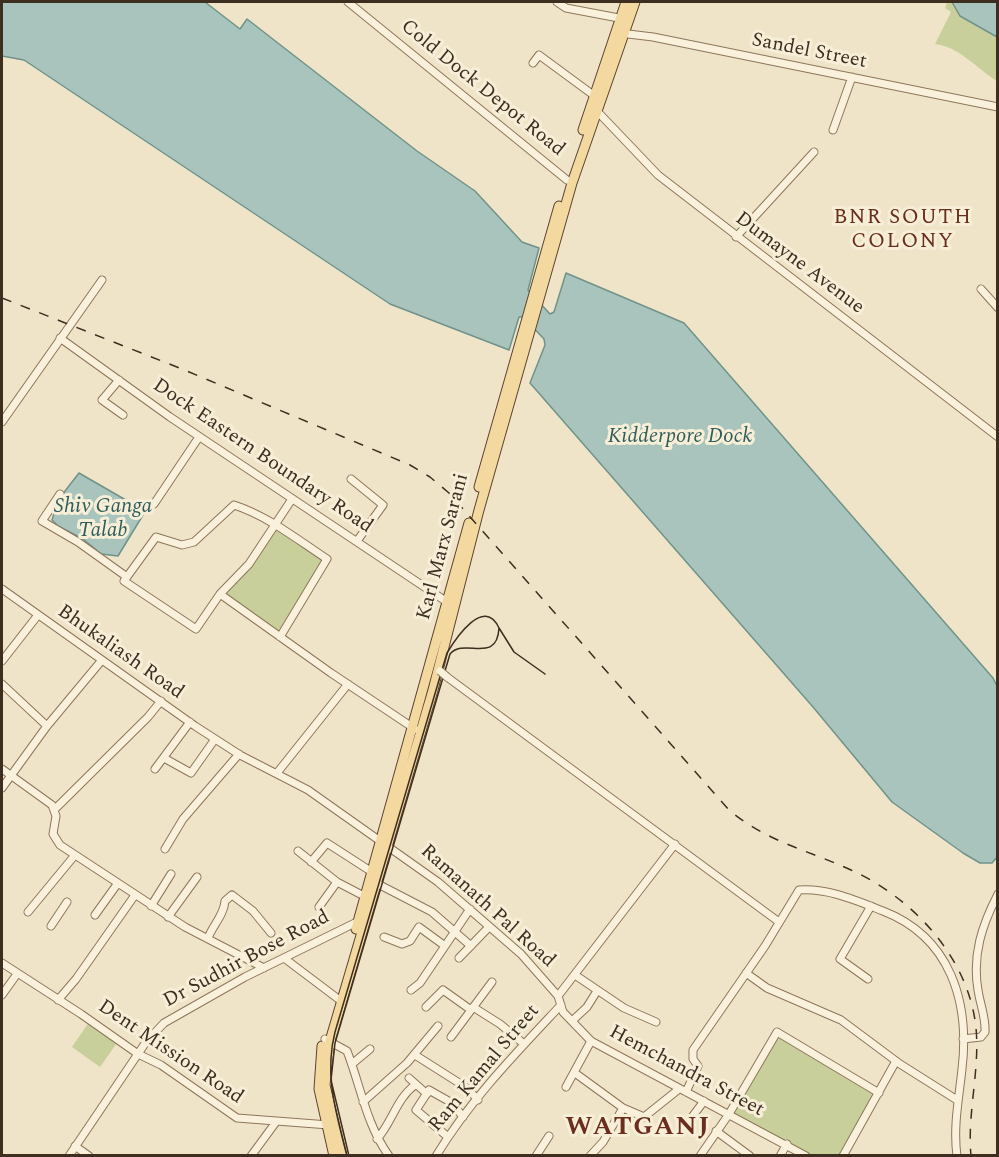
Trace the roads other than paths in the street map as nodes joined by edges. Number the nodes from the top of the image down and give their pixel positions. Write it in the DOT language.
graph roads {
  1 [pos="348,2"];
  2 [pos="557,2"];
  3 [pos="626,2"];
  4 [pos="635,2"];
  5 [pos="623,19"];
  6 [pos="618,33"];
  7 [pos="533,63"];
  8 [pos="852,77"];
  9 [pos="595,102"];
  10 [pos="998,107"];
  11 [pos="833,130"];
  12 [pos="814,152"];
  13 [pos="567,180"];
  14 [pos="736,237"];
  15 [pos="102,280"];
  16 [pos="541,281"];
  17 [pos="981,289"];
  18 [pos="998,308"];
  19 [pos="525,336"];
  20 [pos="60,338"];
  21 [pos="119,380"];
  22 [pos="123,415"];
  23 [pos="2,422"];
  24 [pos="200,437"];
  25 [pos="998,437"];
  26 [pos="351,480"];
  27 [pos="60,494"];
  28 [pos="292,499"];
  29 [pos="154,504"];
  30 [pos="276,526"];
  31 [pos="357,541"];
  32 [pos="127,577"];
  33 [pos="2,589"];
  34 [pos="220,594"];
  35 [pos="447,602"];
  36 [pos="38,615"];
  37 [pos="280,637"];
  38 [pos="102,660"];
  39 [pos="2,661"];
  40 [pos="439,671"];
  41 [pos="2,684"];
  42 [pos="348,684"];
  43 [pos="160,701"];
  44 [pos="190,722"];
  45 [pos="47,726"];
  46 [pos="417,729"];
  47 [pos="218,740"];
  48 [pos="239,754"];
  49 [pos="164,758"];
  50 [pos="2,769"];
  51 [pos="155,769"];
  52 [pos="277,773"];
  53 [pos="10,776"];
  54 [pos="2,788"];
  55 [pos="56,809"];
  56 [pos="384,844"];
  57 [pos="675,844"];
  58 [pos="165,849"];
  59 [pos="298,851"];
  60 [pos="75,855"];
  61 [pos="311,862"];
  62 [pos="372,872"];
  63 [pos="171,874"];
  64 [pos="197,877"];
  65 [pos="337,882"];
  66 [pos="118,883"];
  67 [pos="376,883"];
  68 [pos="998,894"];
  69 [pos="135,895"];
  70 [pos="364,896"];
  71 [pos="67,902"];
  72 [pos="151,906"];
  73 [pos="871,906"];
  74 [pos="319,907"];
  75 [pos="470,909"];
  76 [pos="28,912"];
  77 [pos="95,915"];
  78 [pos="168,917"];
  79 [pos="361,922"];
  80 [pos="779,922"];
  81 [pos="51,926"];
  82 [pos="489,927"];
  83 [pos="454,929"];
  84 [pos="271,933"];
  85 [pos="384,937"];
  86 [pos="208,938"];
  87 [pos="445,946"];
  88 [pos="471,946"];
  89 [pos="284,958"];
  90 [pos="459,958"];
  91 [pos="2,963"];
  92 [pos="264,968"];
  93 [pos="746,973"];
  94 [pos="17,974"];
  95 [pos="575,975"];
  96 [pos="868,979"];
  97 [pos="492,982"];
  98 [pos="411,990"];
  99 [pos="597,991"];
  100 [pos="2,995"];
  101 [pos="558,996"];
  102 [pos="58,1000"];
  103 [pos="339,1000"];
  104 [pos="561,1006"];
  105 [pos="426,1007"];
  106 [pos="472,1008"];
  107 [pos="572,1021"];
  108 [pos="656,1022"];
  109 [pos="438,1026"];
  110 [pos="451,1036"];
  111 [pos="963,1039"];
  112 [pos="327,1040"];
  113 [pos="591,1041"];
  114 [pos="524,1044"];
  115 [pos="370,1049"];
  116 [pos="138,1054"];
  117 [pos="415,1054"];
  118 [pos="896,1061"];
  119 [pos="352,1064"];
  120 [pos="575,1072"];
  121 [pos="409,1078"];
  122 [pos="415,1085"];
  123 [pos="566,1087"];
  124 [pos="683,1090"];
  125 [pos="879,1092"];
  126 [pos="427,1094"];
  127 [pos="478,1100"];
  128 [pos="957,1100"];
  129 [pos="704,1101"];
  130 [pos="363,1102"];
  131 [pos="623,1108"];
  132 [pos="729,1114"];
  133 [pos="463,1117"];
  134 [pos="276,1122"];
  135 [pos="330,1125"];
  136 [pos="683,1129"];
  137 [pos="716,1131"];
  138 [pos="549,1136"];
  139 [pos="448,1137"];
  140 [pos="377,1139"];
  141 [pos="787,1144"];
  142 [pos="75,1146"];
  143 [pos="438,1153"];
  144 [pos="69,1155"];
  145 [pos="89,1155"];
  146 [pos="251,1155"];
  147 [pos="334,1155"];
  148 [pos="342,1155"];
  149 [pos="389,1155"];
  150 [pos="446,1155"];
  151 [pos="536,1155"];
  152 [pos="590,1155"];
  153 [pos="700,1155"];
  154 [pos="750,1155"];
  155 [pos="780,1155"];
  156 [pos="806,1155"];
  157 [pos="843,1155"];
  158 [pos="957,1155"];
  1 -- 13 [label="street, Cold Dock Depot Road"];
  2 -- 5 [label="street"];
  3 -- 5 [label="main road, Karl Marx Sarani"];
  4 -- 5 [label="main road"];
  5 -- 6 [label="main road, Karl Marx Sarani"];
  6 -- 8 [label="street, Sandel Street"];
  6 -- 9 [label="main road, Karl Marx Sarani"];
  7 -- 9 [label="street, Dumayne Avenue"];
  8 -- 10 [label="street, Sandel Street"];
  8 -- 11 [label="street"];
  9 -- 13 [label="main road, Karl Marx Sarani"];
  9 -- 14 [label="street, Dumayne Avenue"];
  9 -- 16 [label="main road"];
  12 -- 14 [label="street"];
  13 -- 16 [label="main road, Karl Marx Sarani"];
  14 -- 25 [label="street, Dumayne Avenue"];
  15 -- 20 [label="street"];
  16 -- 19 [label="main road, Karl Marx Sarani"];
  17 -- 18 [label="street"];
  19 -- 35 [label="main road, Karl Marx Sarani"];
  19 -- 40 [label="main road"];
  20 -- 21 [label="street, Dock Eastern Boundary Road"];
  20 -- 23 [label="street"];
  21 -- 22 [label="street"];
  21 -- 24 [label="street, Dock Eastern Boundary Road"];
  24 -- 28 [label="street, Dock Eastern Boundary Road"];
  24 -- 29 [label="street"];
  26 -- 31 [label="street"];
  27 -- 32 [label="street"];
  28 -- 30 [label="street"];
  28 -- 31 [label="street, Dock Eastern Boundary Road"];
  30 -- 32 [label="street"];
  30 -- 34 [label="street"];
  30 -- 37 [label="street"];
  31 -- 35 [label="street, Dock Eastern Boundary Road"];
  32 -- 34 [label="street"];
  33 -- 36 [label="street, Bhukaliash Road"];
  34 -- 37 [label="street"];
  35 -- 40 [label="main road, Karl Marx Sarani"];
  36 -- 38 [label="street, Bhukaliash Road"];
  36 -- 39 [label="street"];
  37 -- 42 [label="street"];
  38 -- 43 [label="street, Bhukaliash Road"];
  38 -- 45 [label="street"];
  40 -- 46 [label="main road, Karl Marx Sarani"];
  40 -- 57 [label="street"];
  41 -- 45 [label="street"];
  42 -- 46 [label="street"];
  42 -- 52 [label="street"];
  43 -- 44 [label="street, Bhukaliash Road"];
  43 -- 55 [label="street"];
  44 -- 47 [label="street, Bhukaliash Road"];
  44 -- 49 [label="street"];
  45 -- 53 [label="street"];
  46 -- 56 [label="main road, Karl Marx Sarani"];
  47 -- 48 [label="street, Bhukaliash Road"];
  47 -- 49 [label="street"];
  48 -- 52 [label="street, Bhukaliash Road"];
  48 -- 58 [label="street"];
  49 -- 51 [label="street"];
  50 -- 53 [label="street"];
  52 -- 56 [label="street, Ramanath Pal Road"];
  53 -- 54 [label="street"];
  53 -- 55 [label="street"];
  55 -- 60 [label="street"];
  56 -- 62 [label="main road, Karl Marx Sarani"];
  56 -- 67 [label="main road"];
  56 -- 75 [label="street, Ramanath Pal Road"];
  57 -- 80 [label="street"];
  57 -- 95 [label="street"];
  59 -- 61 [label="street"];
  60 -- 66 [label="street"];
  60 -- 76 [label="street"];
  61 -- 62 [label="street"];
  61 -- 65 [label="street"];
  62 -- 70 [label="main road, Karl Marx Sarani"];
  63 -- 72 [label="street"];
  64 -- 78 [label="street"];
  65 -- 70 [label="street"];
  65 -- 74 [label="street"];
  66 -- 69 [label="street"];
  66 -- 77 [label="street"];
  67 -- 79 [label="main road"];
  67 -- 83 [label="street"];
  68 -- 111 [label="street"];
  69 -- 72 [label="street"];
  69 -- 102 [label="street"];
  70 -- 79 [label="main road, Karl Marx Sarani"];
  71 -- 81 [label="street"];
  72 -- 78 [label="street"];
  73 -- 80 [label="street"];
  73 -- 96 [label="street"];
  73 -- 111 [label="street"];
  75 -- 82 [label="street, Ramanath Pal Road"];
  75 -- 83 [label="street"];
  78 -- 86 [label="street"];
  79 -- 89 [label="street, Dr Sudhir Bose Road"];
  79 -- 103 [label="main road, Karl Marx Sarani"];
  80 -- 93 [label="street"];
  82 -- 88 [label="street"];
  82 -- 101 [label="street, Ramanath Pal Road"];
  83 -- 87 [label="street"];
  83 -- 88 [label="street"];
  84 -- 86 [label="street"];
  85 -- 87 [label="street"];
  86 -- 92 [label="street"];
  87 -- 98 [label="street"];
  88 -- 90 [label="street"];
  89 -- 92 [label="street, Dr Sudhir Bose Road"];
  89 -- 103 [label="street"];
  91 -- 94 [label="street, Dent Mission Road"];
  92 -- 116 [label="street, Dr Sudhir Bose Road"];
  93 -- 118 [label="street"];
  93 -- 124 [label="street"];
  94 -- 100 [label="street"];
  94 -- 102 [label="street, Dent Mission Road"];
  95 -- 99 [label="street"];
  95 -- 101 [label="street"];
  97 -- 106 [label="street"];
  99 -- 107 [label="street"];
  99 -- 108 [label="street"];
  101 -- 104 [label="street, Ramanath Pal Road"];
  102 -- 116 [label="street, Dent Mission Road"];
  103 -- 112 [label="main road, Karl Marx Sarani"];
  104 -- 107 [label="street, Hemchandra Street"];
  104 -- 114 [label="street, Ram Kamal Street"];
  105 -- 106 [label="street"];
  106 -- 110 [label="street"];
  106 -- 114 [label="street"];
  107 -- 113 [label="street, Hemchandra Street"];
  109 -- 117 [label="street"];
  111 -- 128 [label="street"];
  112 -- 119 [label="street"];
  112 -- 135 [label="main road, Karl Marx Sarani"];
  113 -- 120 [label="street"];
  113 -- 124 [label="street, Hemchandra Street"];
  114 -- 127 [label="street, Ram Kamal Street"];
  115 -- 119 [label="street"];
  116 -- 134 [label="street, Dent Mission Road"];
  116 -- 142 [label="street, Dr Sudhir Bose Road"];
  117 -- 127 [label="street"];
  117 -- 130 [label="street"];
  118 -- 125 [label="street"];
  118 -- 128 [label="street"];
  119 -- 130 [label="street"];
  120 -- 123 [label="street"];
  120 -- 131 [label="street"];
  121 -- 122 [label="street"];
  122 -- 126 [label="street"];
  122 -- 140 [label="street"];
  124 -- 129 [label="street, Hemchandra Street"];
  124 -- 131 [label="street"];
  125 -- 132 [label="street"];
  125 -- 157 [label="street"];
  126 -- 133 [label="street"];
  126 -- 139 [label="street"];
  127 -- 133 [label="street, Ram Kamal Street"];
  128 -- 158 [label="street"];
  129 -- 132 [label="street, Hemchandra Street"];
  129 -- 136 [label="street"];
  130 -- 140 [label="street"];
  131 -- 152 [label="street"];
  132 -- 137 [label="street"];
  132 -- 141 [label="street, Hemchandra Street"];
  133 -- 139 [label="street, Ram Kamal Street"];
  134 -- 135 [label="street, Dent Mission Road"];
  134 -- 146 [label="street"];
  135 -- 147 [label="main road"];
  135 -- 148 [label="main road"];
  137 -- 153 [label="street"];
  137 -- 154 [label="street"];
  138 -- 151 [label="street"];
  139 -- 143 [label="street, Ram Kamal Street"];
  140 -- 149 [label="street"];
  141 -- 155 [label="street"];
  141 -- 156 [label="street, Hemchandra Street"];
  142 -- 144 [label="street, Dr Sudhir Bose Road"];
  142 -- 145 [label="street"];
  143 -- 150 [label="street"];
}
